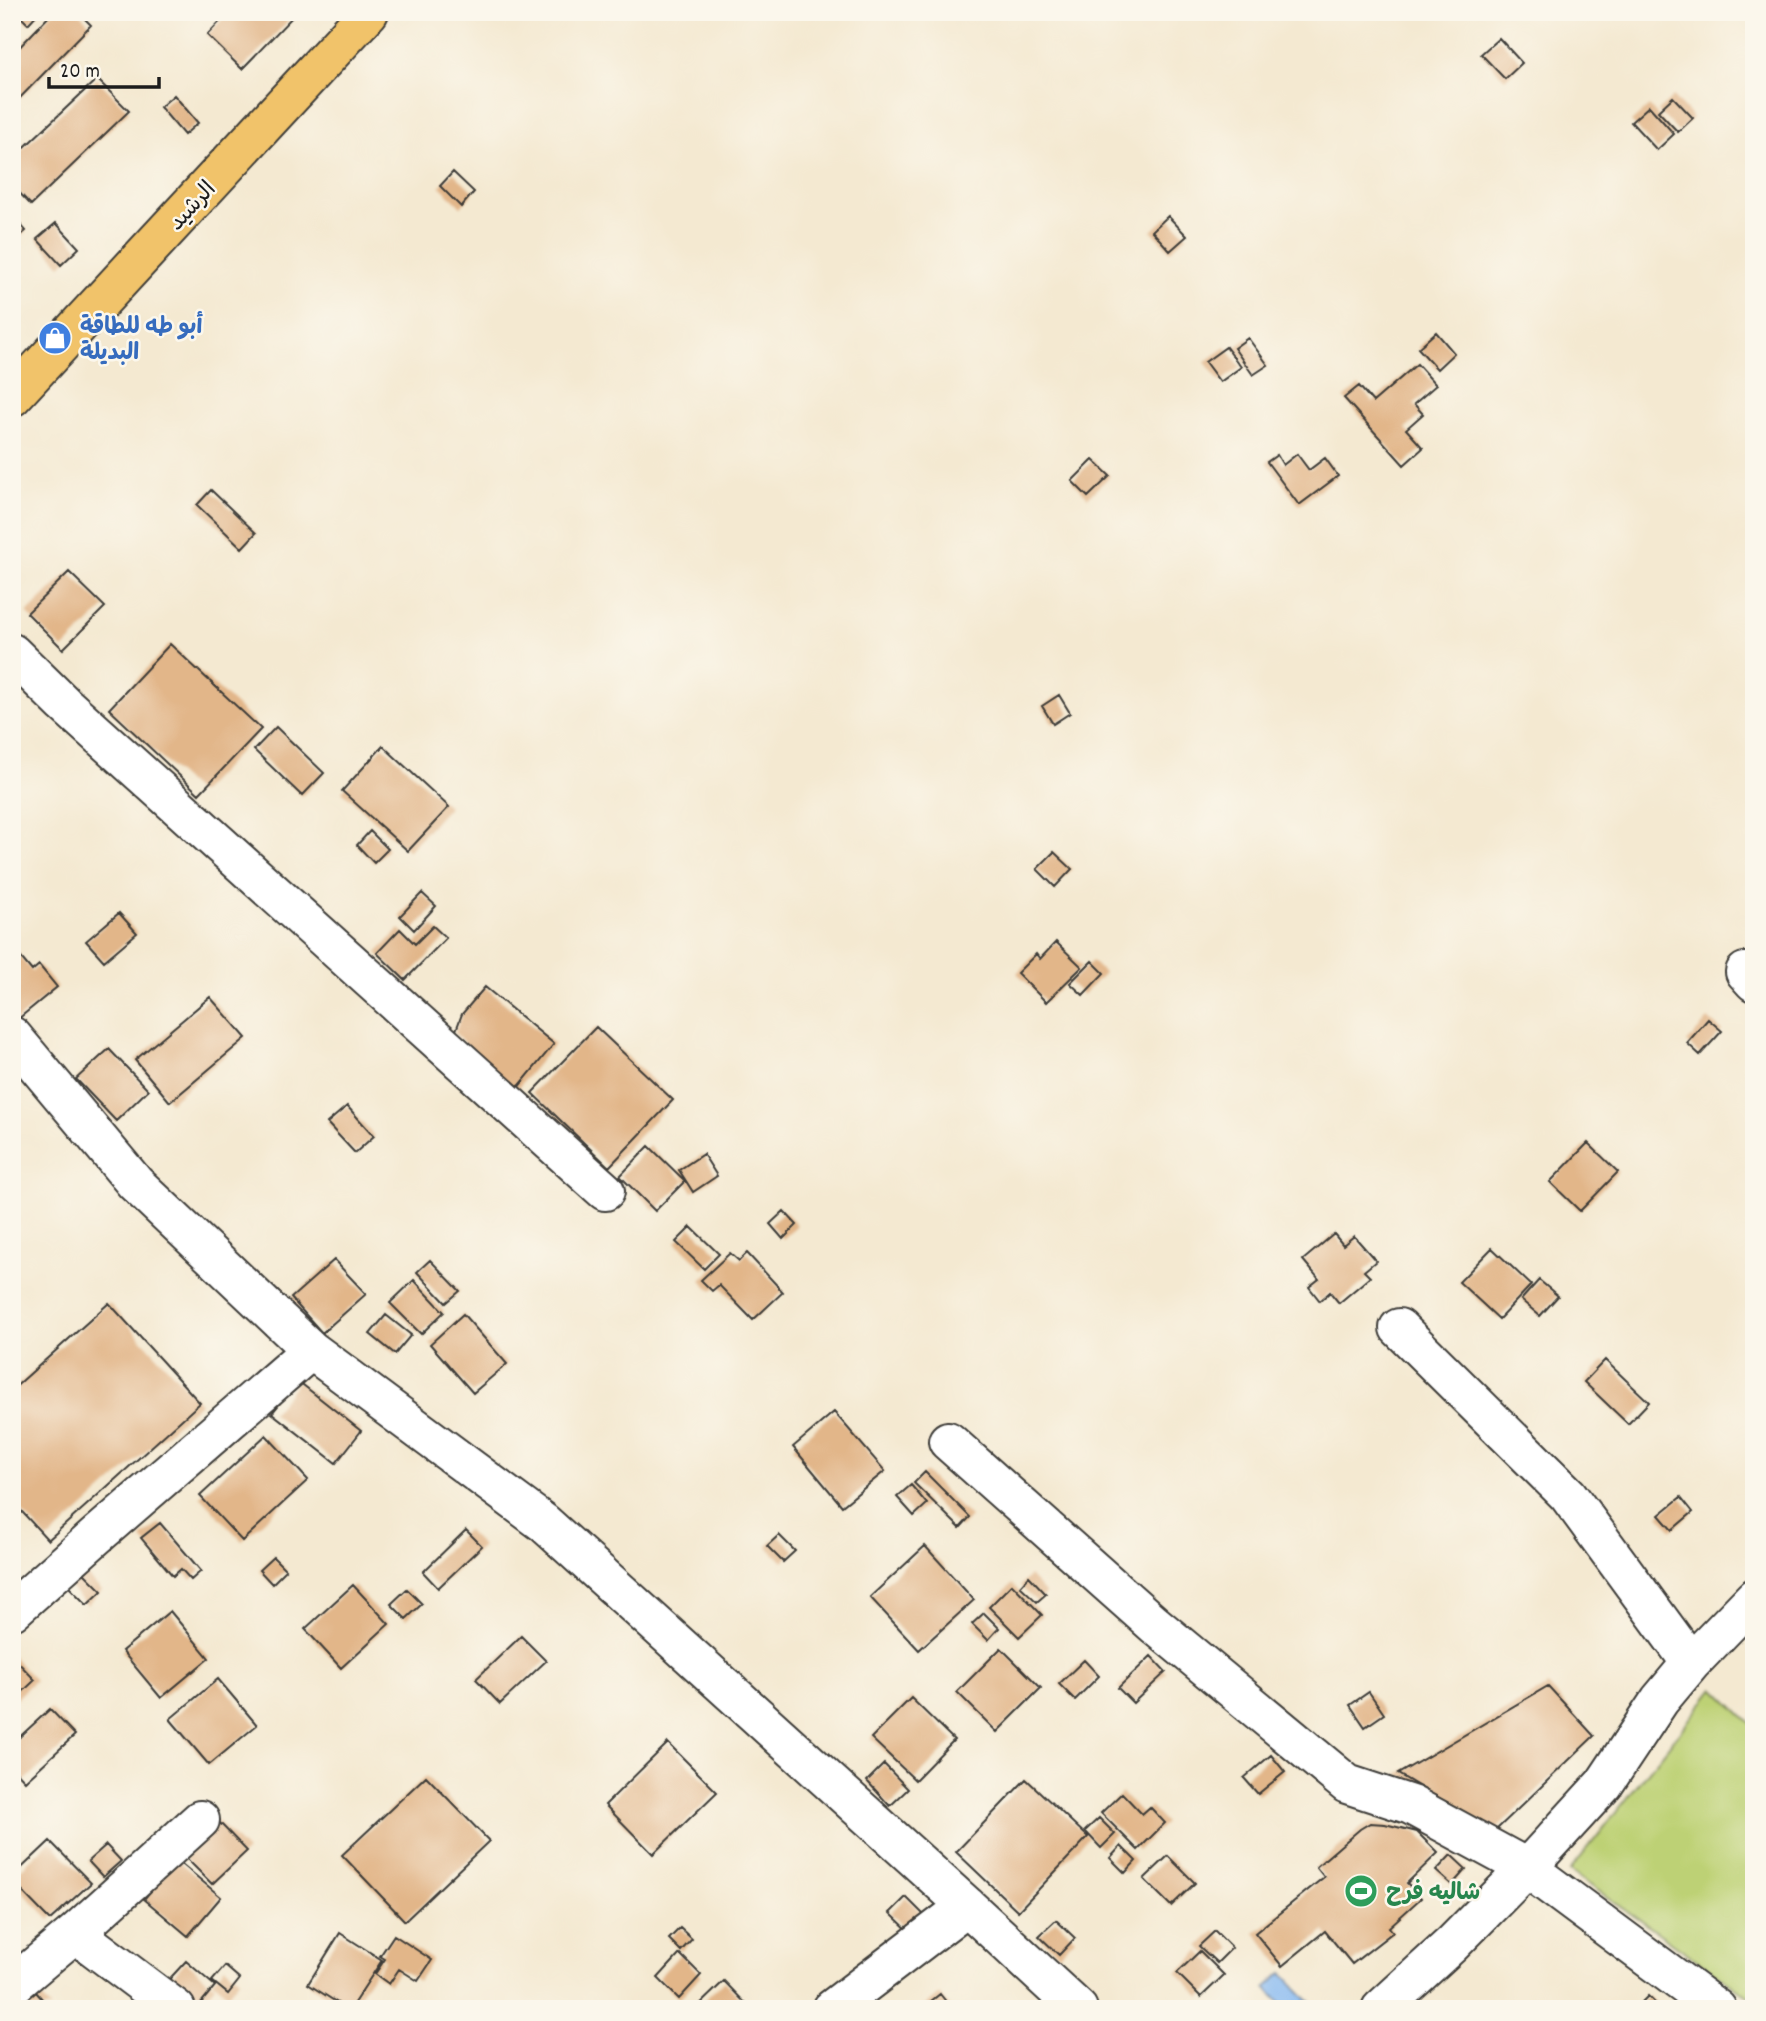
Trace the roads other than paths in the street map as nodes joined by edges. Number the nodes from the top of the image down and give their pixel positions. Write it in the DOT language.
graph roads {
  1 [pos="369,12"];
  2 [pos="12,397"];
  3 [pos="12,653"];
  4 [pos="12,1036"];
  5 [pos="605,1191"];
  6 [pos="1399,1328"];
  7 [pos="311,1350"];
  8 [pos="948,1441"];
  9 [pos="1754,1598"];
  10 [pos="12,1611"];
  11 [pos="1691,1663"];
  12 [pos="200,1820"];
  13 [pos="1527,1868"];
  14 [pos="967,1906"];
  15 [pos="75,1933"];
  16 [pos="12,1986"];
  17 [pos="176,2009"];
  18 [pos="832,2009"];
  19 [pos="1078,2009"];
  20 [pos="1381,2009"];
  21 [pos="1717,2009"];
  1 -- 2 [label="main road, الرشيد"];
  3 -- 5 [label="street"];
  4 -- 7 [label="street"];
  6 -- 11 [label="street"];
  7 -- 10 [label="street"];
  7 -- 14 [label="street"];
  8 -- 13 [label="street"];
  9 -- 11 [label="street"];
  11 -- 13 [label="street"];
  12 -- 15 [label="street"];
  13 -- 20 [label="street"];
  13 -- 21 [label="street"];
  14 -- 18 [label="street"];
  14 -- 19 [label="street"];
  15 -- 16 [label="street"];
  15 -- 17 [label="street"];
}
